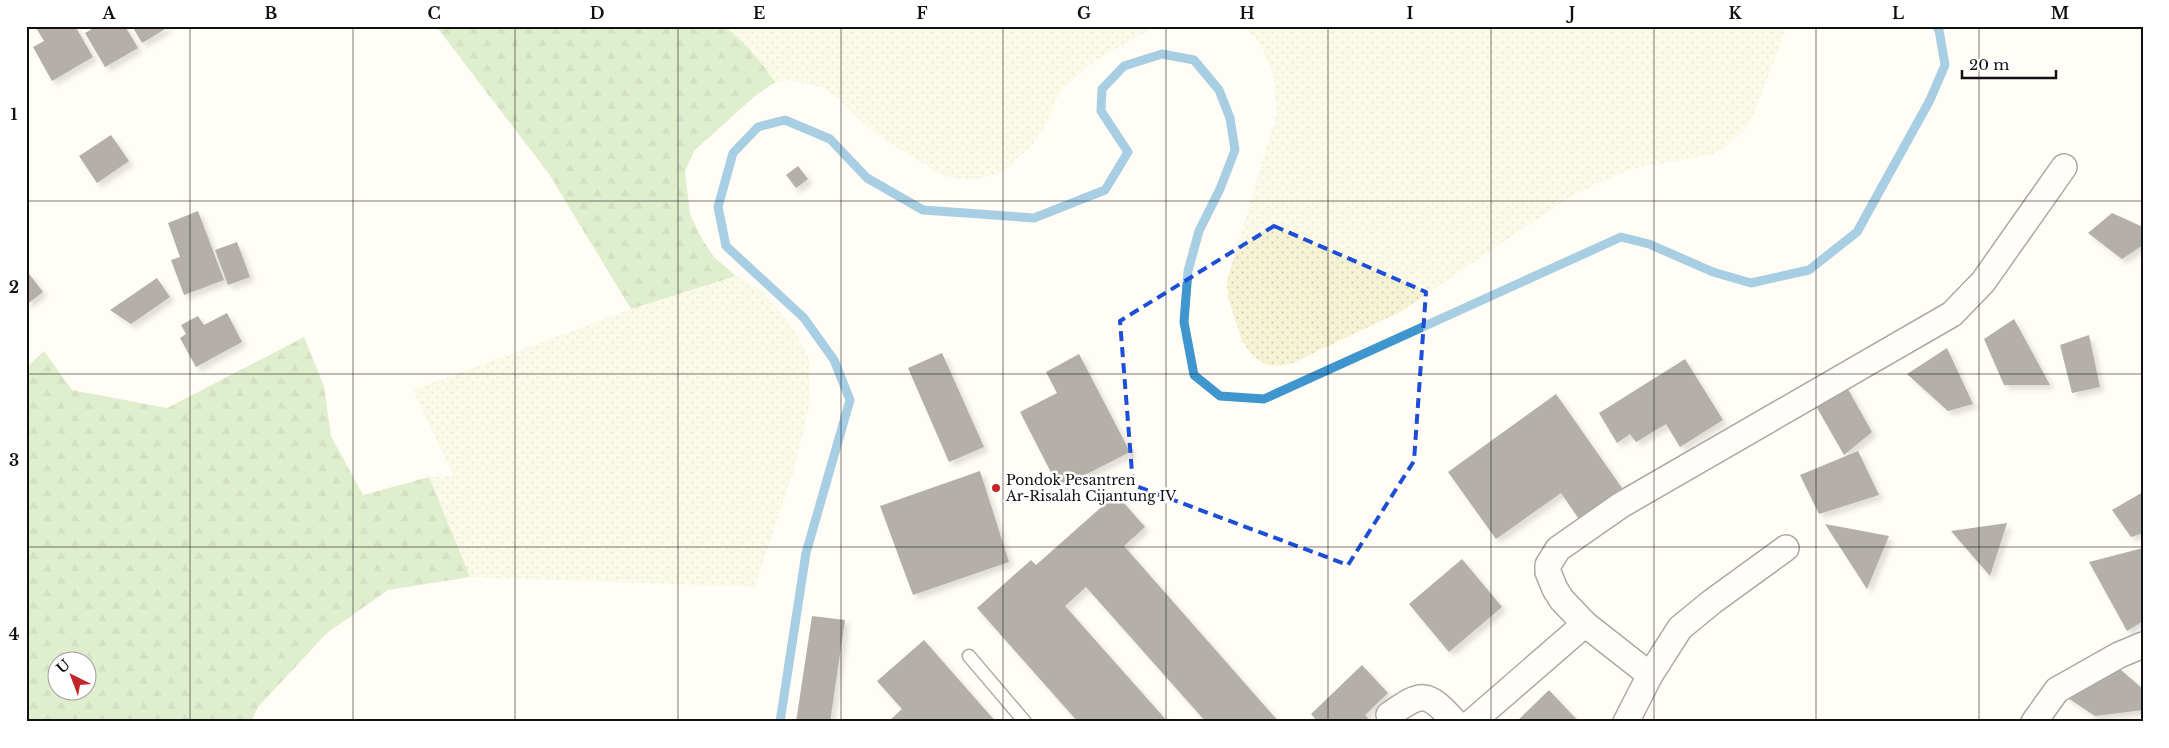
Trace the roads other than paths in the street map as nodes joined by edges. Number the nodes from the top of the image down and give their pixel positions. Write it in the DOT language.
graph roads {
  1 [pos="2064,167"];
  2 [pos="1786,548"];
  3 [pos="1585,624"];
  4 [pos="2143,645"];
  5 [pos="969,656"];
  6 [pos="1650,675"];
  7 [pos="1389,715"];
  8 [pos="1025,722"];
  9 [pos="1455,722"];
  10 [pos="1472,722"];
  11 [pos="1626,722"];
  12 [pos="2034,722"];
  1 -- 3 [label="street"];
  2 -- 6 [label="street"];
  3 -- 6 [label="street"];
  3 -- 10 [label="street"];
  4 -- 12 [label="street"];
  5 -- 8 [label="lane"];
  6 -- 11 [label="street"];
  7 -- 9 [label="street"];
}
